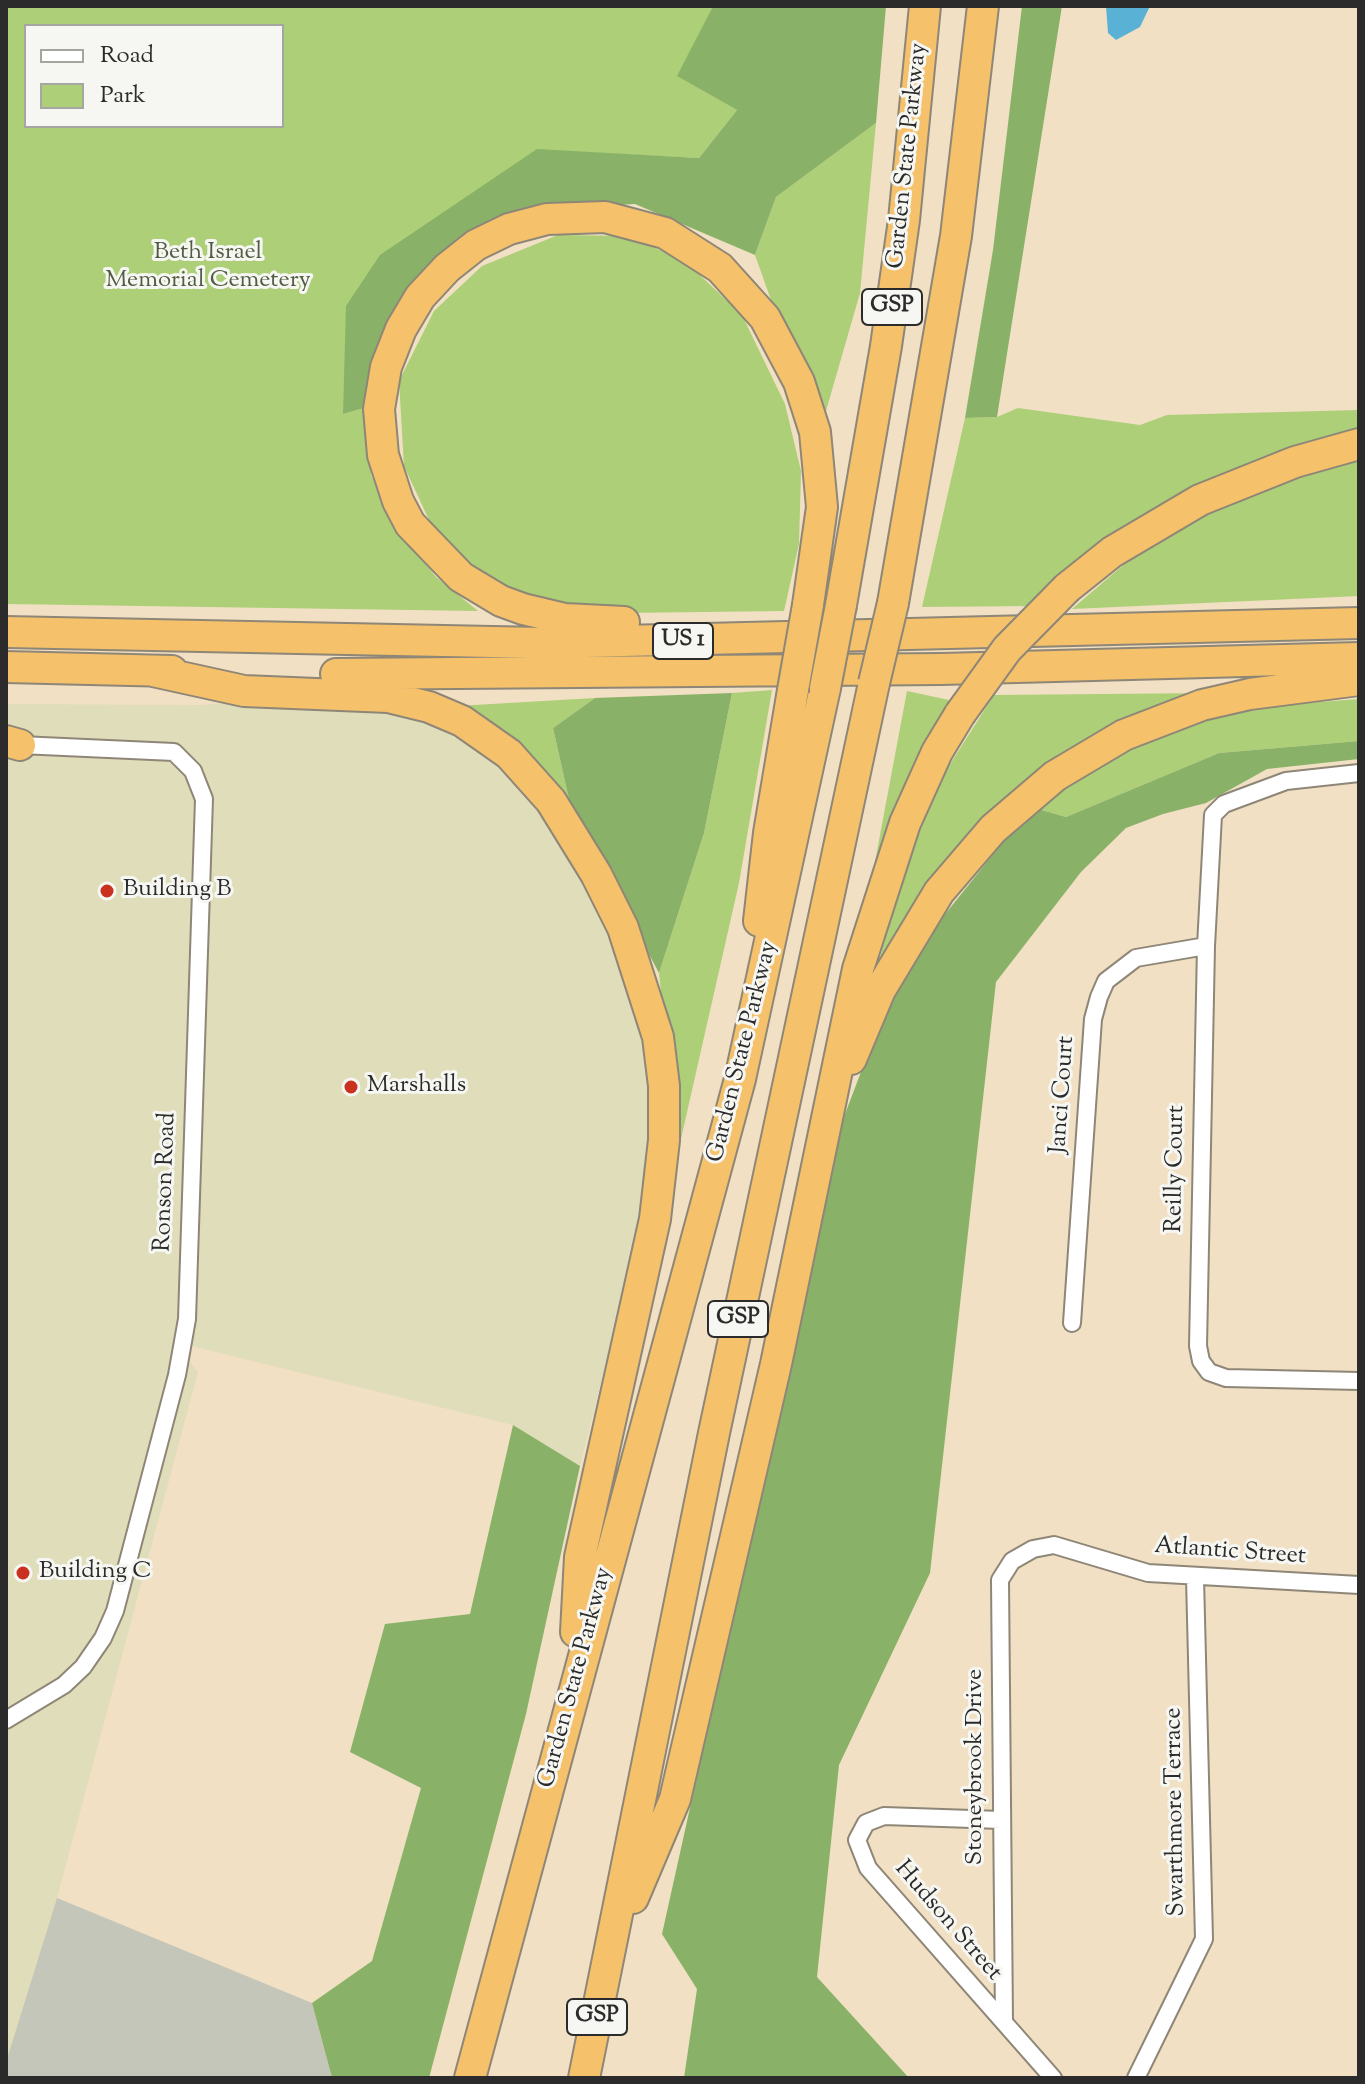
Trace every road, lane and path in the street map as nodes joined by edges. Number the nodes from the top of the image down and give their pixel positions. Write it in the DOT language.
graph roads {
  1 [pos="925,6"];
  2 [pos="983,6"];
  3 [pos="1359,444"];
  4 [pos="1353,623"];
  5 [pos="6,632"];
  6 [pos="781,640"];
  7 [pos="1359,658"];
  8 [pos="6,667"];
  9 [pos="153,671"];
  10 [pos="1359,680"];
  11 [pos="11,744"];
  12 [pos="1359,773"];
  13 [pos="1206,946"];
  14 [pos="740,1079"];
  15 [pos="831,1105"];
  16 [pos="1072,1323"];
  17 [pos="1359,1381"];
  18 [pos="1054,1545"];
  19 [pos="1195,1578"];
  20 [pos="1359,1585"];
  21 [pos="573,1694"];
  22 [pos="6,1720"];
  23 [pos="1001,1820"];
  24 [pos="610,1956"];
  25 [pos="1004,2022"];
  26 [pos="470,2078"];
  27 [pos="584,2078"];
  28 [pos="1053,2078"];
  29 [pos="1136,2078"];
  1 -- 14 [label="highway, Garden State Parkway / GSP, bridge"];
  2 -- 24 [label="highway, Garden State Parkway / GSP, bridge"];
  3 -- 15 [label="highway, bridge"];
  4 -- 6 [label="highway, US 1"];
  5 -- 6 [label="highway, US 1"];
  6 -- 14 [label="highway, bridge"];
  7 -- 9 [label="highway, US 1"];
  8 -- 9 [label="highway, US 1"];
  9 -- 21 [label="highway"];
  10 -- 15 [label="highway"];
  11 -- 22 [label="street, Ronson Road"];
  12 -- 13 [label="street, Reilly Court"];
  13 -- 16 [label="street, Janci Court"];
  13 -- 17 [label="street, Reilly Court"];
  14 -- 21 [label="highway, Garden State Parkway / GSP"];
  15 -- 24 [label="highway"];
  18 -- 19 [label="street, Atlantic Street"];
  18 -- 23 [label="street, Stoneybrook Drive"];
  19 -- 20 [label="street, Atlantic Street"];
  19 -- 29 [label="street, Swarthmore Terrace"];
  21 -- 26 [label="highway, Garden State Parkway / GSP"];
  23 -- 25 [label="street, Stoneybrook Drive"];
  23 -- 25 [label="street, Hudson Street"];
  24 -- 27 [label="highway, Garden State Parkway / GSP"];
  25 -- 28 [label="street, Hudson Street"];
}
